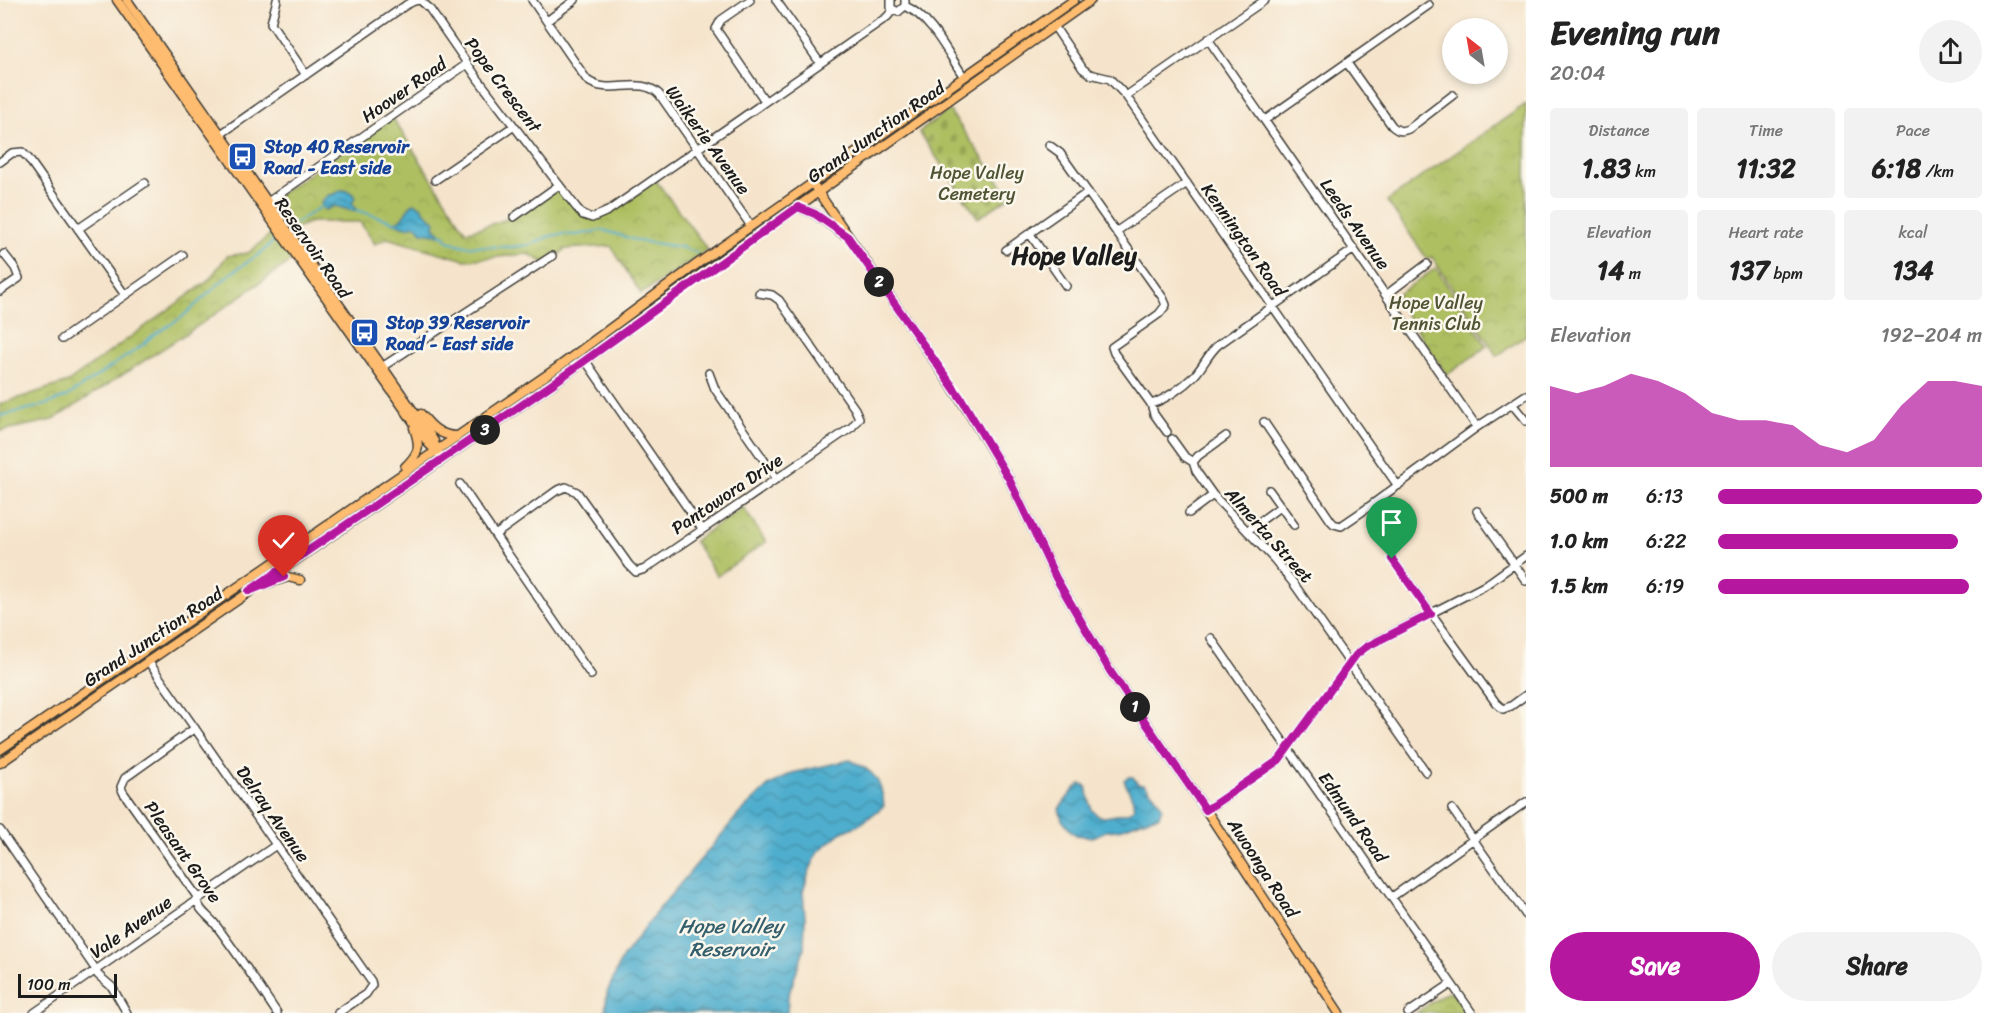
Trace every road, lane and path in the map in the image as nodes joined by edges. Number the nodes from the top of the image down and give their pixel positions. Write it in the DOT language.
graph roads {
  1 [pos="117,0"];
  2 [pos="127,0"];
  3 [pos="277,0"];
  4 [pos="532,0"];
  5 [pos="575,0"];
  6 [pos="750,0"];
  7 [pos="776,0"];
  8 [pos="890,0"];
  9 [pos="1074,0"];
  10 [pos="1091,0"];
  11 [pos="1265,0"];
  12 [pos="905,3"];
  13 [pos="1429,5"];
  14 [pos="893,10"];
  15 [pos="1048,18"];
  16 [pos="547,21"];
  17 [pos="1054,26"];
  18 [pos="1208,39"];
  19 [pos="820,63"];
  20 [pos="1347,63"];
  21 [pos="467,64"];
  22 [pos="306,75"];
  23 [pos="964,77"];
  24 [pos="970,85"];
  25 [pos="1453,95"];
  26 [pos="1126,96"];
  27 [pos="765,101"];
  28 [pos="1265,120"];
  29 [pos="514,126"];
  30 [pos="218,136"];
  31 [pos="1049,145"];
  32 [pos="696,149"];
  33 [pos="0,162"];
  34 [pos="435,180"];
  35 [pos="145,183"];
  36 [pos="1186,183"];
  37 [pos="813,184"];
  38 [pos="559,185"];
  39 [pos="819,192"];
  40 [pos="1088,192"];
  41 [pos="266,204"];
  42 [pos="798,207"];
  43 [pos="514,217"];
  44 [pos="751,226"];
  45 [pos="78,229"];
  46 [pos="1117,231"];
  47 [pos="1030,234"];
  48 [pos="848,237"];
  49 [pos="1354,249"];
  50 [pos="1006,250"];
  51 [pos="4,254"];
  52 [pos="183,255"];
  53 [pos="552,256"];
  54 [pos="1427,264"];
  55 [pos="1066,286"];
  56 [pos="0,291"];
  57 [pos="759,292"];
  58 [pos="125,295"];
  59 [pos="1386,295"];
  60 [pos="1272,306"];
  61 [pos="63,339"];
  62 [pos="592,342"];
  63 [pos="585,360"];
  64 [pos="380,368"];
  65 [pos="557,368"];
  66 [pos="709,373"];
  67 [pos="394,385"];
  68 [pos="1526,395"];
  69 [pos="1151,404"];
  70 [pos="1512,404"];
  71 [pos="410,417"];
  72 [pos="1526,421"];
  73 [pos="1264,422"];
  74 [pos="1477,427"];
  75 [pos="457,436"];
  76 [pos="1226,436"];
  77 [pos="436,450"];
  78 [pos="442,459"];
  79 [pos="1193,462"];
  80 [pos="777,479"];
  81 [pos="392,481"];
  82 [pos="460,484"];
  83 [pos="1398,486"];
  84 [pos="1269,489"];
  85 [pos="1213,495"];
  86 [pos="1281,506"];
  87 [pos="1477,512"];
  88 [pos="1189,513"];
  89 [pos="1294,525"];
  90 [pos="702,529"];
  91 [pos="1247,531"];
  92 [pos="495,534"];
  93 [pos="293,548"];
  94 [pos="284,555"];
  95 [pos="1526,556"];
  96 [pos="299,558"];
  97 [pos="1392,559"];
  98 [pos="290,564"];
  99 [pos="1515,565"];
  100 [pos="300,580"];
  101 [pos="1526,581"];
  102 [pos="249,591"];
  103 [pos="1431,614"];
  104 [pos="1211,638"];
  105 [pos="142,652"];
  106 [pos="148,661"];
  107 [pos="1350,664"];
  108 [pos="591,675"];
  109 [pos="104,691"];
  110 [pos="1526,695"];
  111 [pos="64,706"];
  112 [pos="195,728"];
  113 [pos="0,750"];
  114 [pos="1288,750"];
  115 [pos="0,763"];
  116 [pos="1426,772"];
  117 [pos="1526,802"];
  118 [pos="1206,810"];
  119 [pos="1452,810"];
  120 [pos="0,830"];
  121 [pos="1473,839"];
  122 [pos="276,845"];
  123 [pos="1392,897"];
  124 [pos="198,898"];
  125 [pos="1526,915"];
  126 [pos="96,970"];
  127 [pos="1451,984"];
  128 [pos="34,1013"];
  129 [pos="127,1013"];
  130 [pos="277,1013"];
  131 [pos="338,1013"];
  132 [pos="1339,1013"];
  133 [pos="1408,1013"];
  134 [pos="1472,1013"];
  1 -- 30 [label="main road, Reservoir Road"];
  2 -- 30 [label="main road, Reservoir Road"];
  3 -- 22 [label="street"];
  4 -- 16 [label="street, Waikerie Avenue"];
  5 -- 16 [label="street"];
  6 -- 27 [label="street"];
  7 -- 19 [label="street"];
  8 -- 14 [label="street"];
  9 -- 15 [label="main road, Grand Junction Road"];
  10 -- 17 [label="main road, Grand Junction Road"];
  11 -- 18 [label="street"];
  12 -- 14 [label="street"];
  12 -- 23 [label="street"];
  13 -- 20 [label="street"];
  14 -- 19 [label="street"];
  15 -- 17 [label="main road"];
  15 -- 23 [label="main road, Grand Junction Road"];
  16 -- 32 [label="street, Waikerie Avenue"];
  17 -- 24 [label="main road, Grand Junction Road"];
  17 -- 26 [label="street, Kennington Road"];
  18 -- 26 [label="street"];
  18 -- 28 [label="street, Leeds Avenue"];
  19 -- 27 [label="street"];
  20 -- 25 [label="street"];
  20 -- 28 [label="street"];
  21 -- 22 [label="street, Pope Crescent"];
  21 -- 29 [label="street, Pope Crescent"];
  21 -- 41 [label="street, Hoover Road"];
  22 -- 30 [label="street, Pope Crescent"];
  23 -- 24 [label="main road"];
  23 -- 37 [label="main road, Grand Junction Road"];
  24 -- 39 [label="main road, Grand Junction Road"];
  26 -- 36 [label="street, Kennington Road"];
  27 -- 32 [label="street"];
  28 -- 49 [label="street, Leeds Avenue"];
  29 -- 34 [label="street"];
  29 -- 38 [label="street, Pope Crescent"];
  30 -- 41 [label="main road, Reservoir Road"];
  31 -- 40 [label="street"];
  32 -- 38 [label="street, Pope Crescent"];
  32 -- 44 [label="street, Waikerie Avenue"];
  33 -- 45 [label="street"];
  35 -- 45 [label="street"];
  36 -- 46 [label="street"];
  36 -- 60 [label="street, Kennington Road"];
  37 -- 39 [label="main road, Awoonga Road"];
  37 -- 44 [label="main road, Grand Junction Road"];
  38 -- 43 [label="street"];
  39 -- 42 [label="main road, Grand Junction Road"];
  39 -- 48 [label="main road, Awoonga Road"];
  40 -- 46 [label="street"];
  40 -- 47 [label="street"];
  41 -- 64 [label="main road, Reservoir Road"];
  42 -- 48 [label="main road"];
  42 -- 63 [label="main road, Grand Junction Road"];
  44 -- 62 [label="main road, Grand Junction Road"];
  45 -- 58 [label="street"];
  46 -- 69 [label="street, Almerta Street"];
  47 -- 50 [label="street"];
  47 -- 55 [label="street"];
  48 -- 118 [label="main road, Awoonga Road"];
  49 -- 59 [label="street, Leeds Avenue"];
  49 -- 60 [label="street"];
  51 -- 56 [label="street"];
  52 -- 58 [label="street"];
  53 -- 64 [label="street"];
  54 -- 59 [label="street"];
  57 -- 80 [label="street, Pantowora Drive"];
  58 -- 61 [label="street"];
  59 -- 74 [label="street, Leeds Avenue"];
  60 -- 69 [label="street"];
  60 -- 83 [label="street, Kennington Road"];
  62 -- 63 [label="main road"];
  62 -- 65 [label="main road, Grand Junction Road"];
  63 -- 65 [label="main road"];
  63 -- 78 [label="main road, Grand Junction Road"];
  63 -- 90 [label="street"];
  64 -- 67 [label="main road, Reservoir Road"];
  64 -- 71 [label="main road, Reservoir Road"];
  65 -- 75 [label="main road, Grand Junction Road"];
  66 -- 80 [label="street"];
  67 -- 75 [label="main road"];
  67 -- 77 [label="main road, Reservoir Road"];
  68 -- 70 [label="street"];
  69 -- 79 [label="street, Almerta Street"];
  70 -- 72 [label="street"];
  70 -- 74 [label="street"];
  71 -- 77 [label="main road, Reservoir Road"];
  71 -- 81 [label="main road"];
  73 -- 83 [label="street"];
  74 -- 83 [label="street"];
  75 -- 77 [label="main road, Grand Junction Road"];
  76 -- 79 [label="street"];
  77 -- 78 [label="main road"];
  77 -- 81 [label="main road, Grand Junction Road"];
  78 -- 96 [label="main road, Grand Junction Road"];
  79 -- 85 [label="street, Almerta Street"];
  80 -- 90 [label="street, Pantowora Drive"];
  81 -- 93 [label="main road, Grand Junction Road"];
  82 -- 92 [label="street"];
  84 -- 86 [label="street"];
  85 -- 88 [label="street"];
  85 -- 91 [label="street, Almerta Street"];
  86 -- 89 [label="street"];
  86 -- 91 [label="street"];
  87 -- 99 [label="street"];
  90 -- 92 [label="street, Pantowora Drive"];
  91 -- 107 [label="street, Almerta Street"];
  92 -- 108 [label="street"];
  93 -- 94 [label="main road, Grand Junction Road"];
  93 -- 96 [label="main road"];
  94 -- 98 [label="main road"];
  94 -- 105 [label="main road, Grand Junction Road"];
  95 -- 99 [label="street"];
  96 -- 98 [label="main road, Grand Junction Road"];
  97 -- 103 [label="street"];
  98 -- 102 [label="main road, Grand Junction Road"];
  99 -- 101 [label="street"];
  99 -- 103 [label="street"];
  100 -- 102 [label="main road"];
  102 -- 106 [label="main road, Grand Junction Road"];
  103 -- 107 [label="street"];
  103 -- 110 [label="street"];
  104 -- 114 [label="street, Edmund Road"];
  105 -- 106 [label="main road"];
  105 -- 111 [label="main road, Grand Junction Road"];
  106 -- 109 [label="main road, Grand Junction Road"];
  106 -- 112 [label="street, Delray Avenue"];
  107 -- 114 [label="street"];
  107 -- 116 [label="street, Almerta Street"];
  109 -- 111 [label="main road"];
  109 -- 115 [label="main road, Grand Junction Road"];
  111 -- 113 [label="main road, Grand Junction Road"];
  112 -- 122 [label="street, Delray Avenue"];
  112 -- 124 [label="street, Pleasant Grove"];
  114 -- 118 [label="street"];
  114 -- 123 [label="street, Edmund Road"];
  117 -- 121 [label="street"];
  118 -- 132 [label="main road, Awoonga Road"];
  119 -- 121 [label="street"];
  120 -- 126 [label="street"];
  121 -- 123 [label="street"];
  121 -- 125 [label="street"];
  122 -- 124 [label="street, Vale Avenue"];
  122 -- 131 [label="street, Delray Avenue"];
  123 -- 127 [label="street, Edmund Road"];
  124 -- 126 [label="street, Vale Avenue"];
  124 -- 130 [label="street, Pleasant Grove"];
  126 -- 128 [label="street, Vale Avenue"];
  126 -- 129 [label="street"];
  127 -- 133 [label="street"];
  127 -- 134 [label="street, Edmund Road"];
}
